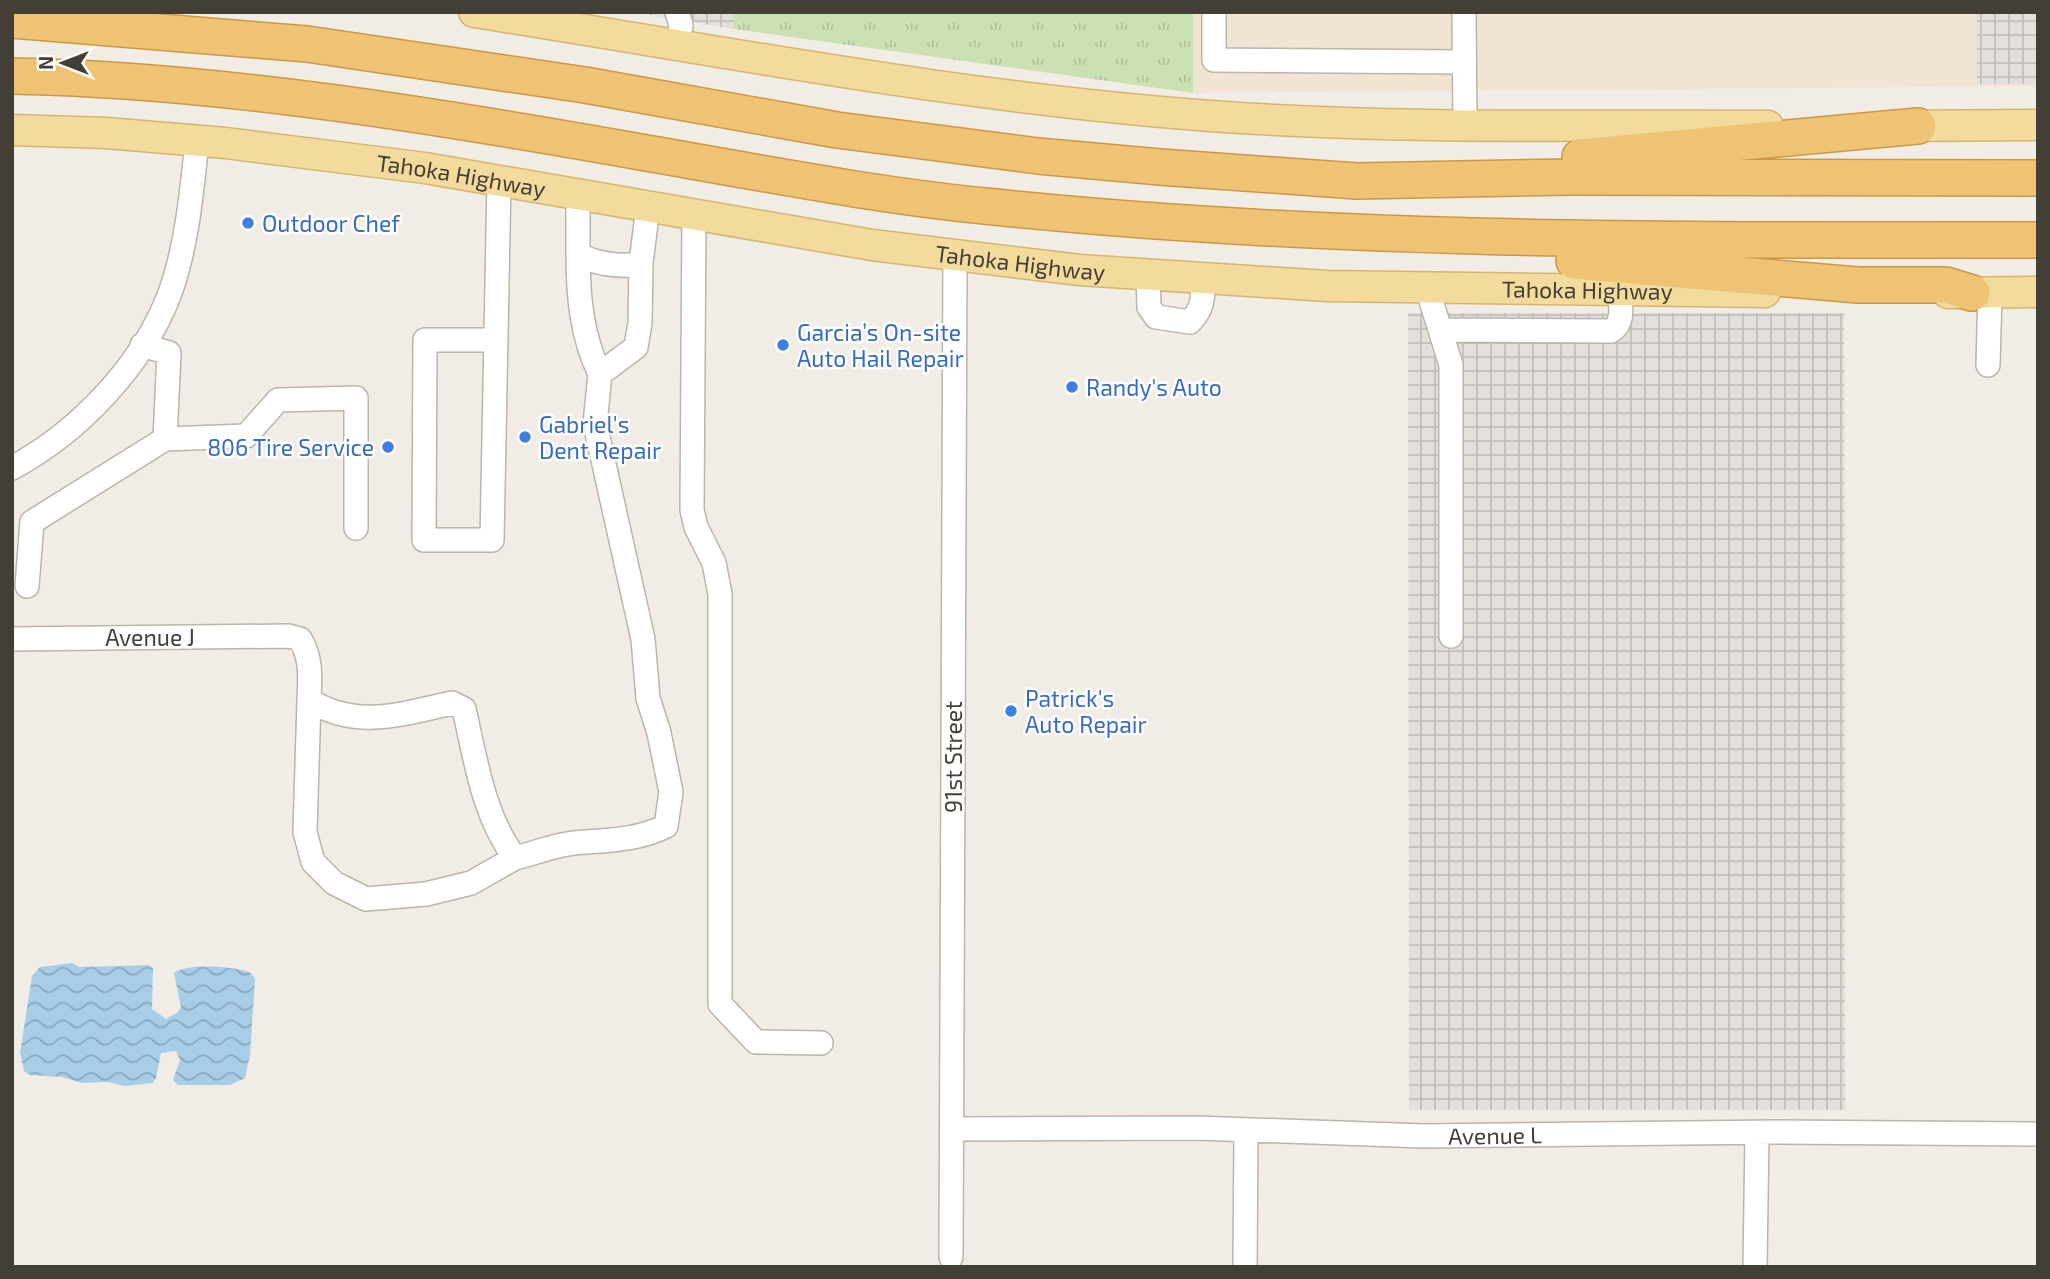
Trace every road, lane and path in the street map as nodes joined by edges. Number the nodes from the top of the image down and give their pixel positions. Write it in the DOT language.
graph roads {
  1 [pos="474,12"];
  2 [pos="677,12"];
  3 [pos="1214,12"];
  4 [pos="1464,12"];
  5 [pos="512,15"];
  6 [pos="12,20"];
  7 [pos="678,45"];
  8 [pos="1464,62"];
  9 [pos="12,76"];
  10 [pos="1465,125"];
  11 [pos="2038,125"];
  12 [pos="1919,126"];
  13 [pos="12,130"];
  14 [pos="197,141"];
  15 [pos="2038,178"];
  16 [pos="1336,180"];
  17 [pos="499,181"];
  18 [pos="578,195"];
  19 [pos="648,207"];
  20 [pos="694,215"];
  21 [pos="1289,231"];
  22 [pos="2038,240"];
  23 [pos="578,252"];
  24 [pos="955,257"];
  25 [pos="640,263"];
  26 [pos="1148,274"];
  27 [pos="1203,277"];
  28 [pos="1427,288"];
  29 [pos="1620,291"];
  30 [pos="2038,292"];
  31 [pos="1981,293"];
  32 [pos="1441,330"];
  33 [pos="496,340"];
  34 [pos="142,345"];
  35 [pos="1988,365"];
  36 [pos="600,374"];
  37 [pos="165,439"];
  38 [pos="12,468"];
  39 [pos="356,528"];
  40 [pos="27,586"];
  41 [pos="1451,636"];
  42 [pos="12,639"];
  43 [pos="309,700"];
  44 [pos="515,858"];
  45 [pos="821,1043"];
  46 [pos="952,1129"];
  47 [pos="1246,1130"];
  48 [pos="1757,1133"];
  49 [pos="2038,1133"];
  50 [pos="951,1257"];
  51 [pos="1245,1267"];
  52 [pos="1755,1267"];
  1 -- 5 [label="main road"];
  2 -- 7 [label="street"];
  3 -- 8 [label="street"];
  4 -- 8 [label="street"];
  5 -- 7 [label="main road"];
  6 -- 16 [label="highway"];
  7 -- 10 [label="main road"];
  8 -- 10 [label="street"];
  9 -- 21 [label="highway"];
  10 -- 12 [label="main road"];
  11 -- 12 [label="main road"];
  12 -- 16 [label="highway"];
  13 -- 14 [label="main road, Tahoka Highway"];
  14 -- 17 [label="main road, Tahoka Highway"];
  14 -- 34 [label="street"];
  15 -- 16 [label="highway"];
  17 -- 18 [label="main road, Tahoka Highway"];
  17 -- 33 [label="street"];
  18 -- 19 [label="main road, Tahoka Highway"];
  18 -- 23 [label="street"];
  19 -- 20 [label="main road, Tahoka Highway"];
  19 -- 25 [label="street"];
  20 -- 24 [label="main road, Tahoka Highway"];
  20 -- 45 [label="street"];
  21 -- 22 [label="highway"];
  21 -- 31 [label="highway"];
  23 -- 25 [label="street"];
  23 -- 36 [label="street"];
  24 -- 26 [label="main road, Tahoka Highway"];
  24 -- 46 [label="street, 91st Street"];
  25 -- 36 [label="street"];
  26 -- 27 [label="main road, Tahoka Highway"];
  26 -- 27 [label="street"];
  27 -- 28 [label="main road, Tahoka Highway"];
  28 -- 29 [label="main road, Tahoka Highway"];
  28 -- 32 [label="street"];
  29 -- 31 [label="main road, Tahoka Highway"];
  29 -- 32 [label="street"];
  30 -- 31 [label="main road, Tahoka Highway"];
  31 -- 35 [label="street"];
  32 -- 41 [label="street"];
  33 -- 33 [label="street"];
  34 -- 37 [label="street"];
  34 -- 38 [label="street"];
  36 -- 44 [label="street"];
  37 -- 39 [label="street"];
  37 -- 40 [label="street"];
  42 -- 43 [label="street, Avenue J"];
  43 -- 44 [label="street"];
  43 -- 44 [label="street"];
  46 -- 47 [label="street, Avenue L"];
  46 -- 50 [label="street, 91st Street"];
  47 -- 48 [label="street, Avenue L"];
  47 -- 51 [label="street"];
  48 -- 49 [label="street, Avenue L"];
  48 -- 52 [label="street"];
}
